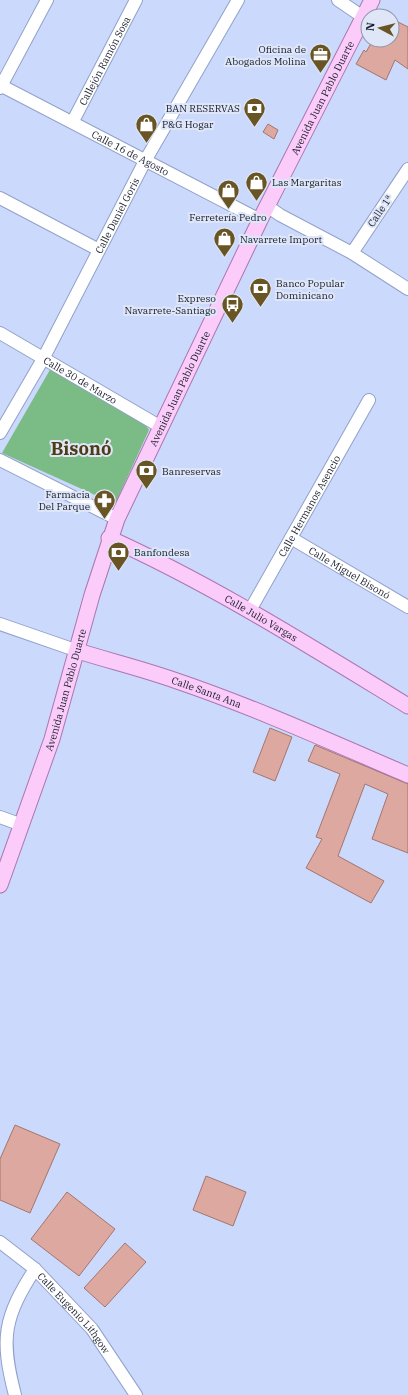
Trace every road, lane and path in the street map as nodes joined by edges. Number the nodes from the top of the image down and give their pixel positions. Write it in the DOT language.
graph roads {
  1 [pos="136,0"];
  2 [pos="238,0"];
  3 [pos="338,0"];
  4 [pos="43,1"];
  5 [pos="360,15"];
  6 [pos="360,23"];
  7 [pos="0,86"];
  8 [pos="73,121"];
  9 [pos="145,161"];
  10 [pos="408,169"];
  11 [pos="0,198"];
  12 [pos="268,206"];
  13 [pos="260,220"];
  14 [pos="100,250"];
  15 [pos="352,253"];
  16 [pos="408,289"];
  17 [pos="0,333"];
  18 [pos="43,359"];
  19 [pos="369,400"];
  20 [pos="161,427"];
  21 [pos="0,433"];
  22 [pos="0,460"];
  23 [pos="117,519"];
  24 [pos="109,538"];
  25 [pos="291,538"];
  26 [pos="408,607"];
  27 [pos="249,612"];
  28 [pos="0,624"];
  29 [pos="78,652"];
  30 [pos="408,706"];
  31 [pos="408,775"];
  32 [pos="0,817"];
  33 [pos="22,825"];
  34 [pos="0,885"];
  35 [pos="0,1242"];
  36 [pos="35,1269"];
  37 [pos="14,1395"];
  38 [pos="136,1395"];
  1 -- 8 [label="street, Callejón Ramón Sosa"];
  2 -- 9 [label="street, Calle Daniel Goris"];
  3 -- 5 [label="street"];
  4 -- 7 [label="street"];
  6 -- 12 [label="main road, Avenida Juan Pablo Duarte"];
  7 -- 8 [label="street, Calle 16 de Agosto"];
  8 -- 9 [label="street, Calle 16 de Agosto"];
  9 -- 13 [label="street, Calle 16 de Agosto"];
  9 -- 14 [label="street, Calle Daniel Goris"];
  10 -- 15 [label="street, Calle 1ª"];
  11 -- 14 [label="street"];
  12 -- 13 [label="main road, Avenida Juan Pablo Duarte"];
  12 -- 15 [label="street"];
  13 -- 20 [label="main road, Avenida Juan Pablo Duarte"];
  14 -- 18 [label="street, Calle Daniel Goris"];
  15 -- 16 [label="street"];
  17 -- 18 [label="street, Calle 30 de Marzo"];
  18 -- 20 [label="street, Calle 30 de Marzo"];
  18 -- 21 [label="street, Calle Daniel Goris"];
  19 -- 25 [label="street, Calle Hermanos Asencio"];
  20 -- 23 [label="main road, Avenida Juan Pablo Duarte"];
  22 -- 23 [label="street"];
  23 -- 24 [label="main road, Avenida Juan Pablo Duarte"];
  24 -- 27 [label="main road, Calle Julio Vargas"];
  24 -- 29 [label="main road, Avenida Juan Pablo Duarte"];
  25 -- 26 [label="street, Calle Miguel Bisonó"];
  25 -- 27 [label="street, Calle Hermanos Asencio"];
  27 -- 30 [label="main road, Calle Julio Vargas"];
  28 -- 29 [label="street, Calle Santa Ana"];
  29 -- 31 [label="main road, Calle Santa Ana"];
  29 -- 33 [label="main road, Avenida Juan Pablo Duarte"];
  32 -- 33 [label="street"];
  33 -- 34 [label="main road, Avenida Juan Pablo Duarte"];
  35 -- 36 [label="street, Calle Eugenio Lithgow"];
  36 -- 37 [label="street"];
  36 -- 38 [label="street, Calle Eugenio Lithgow"];
}
